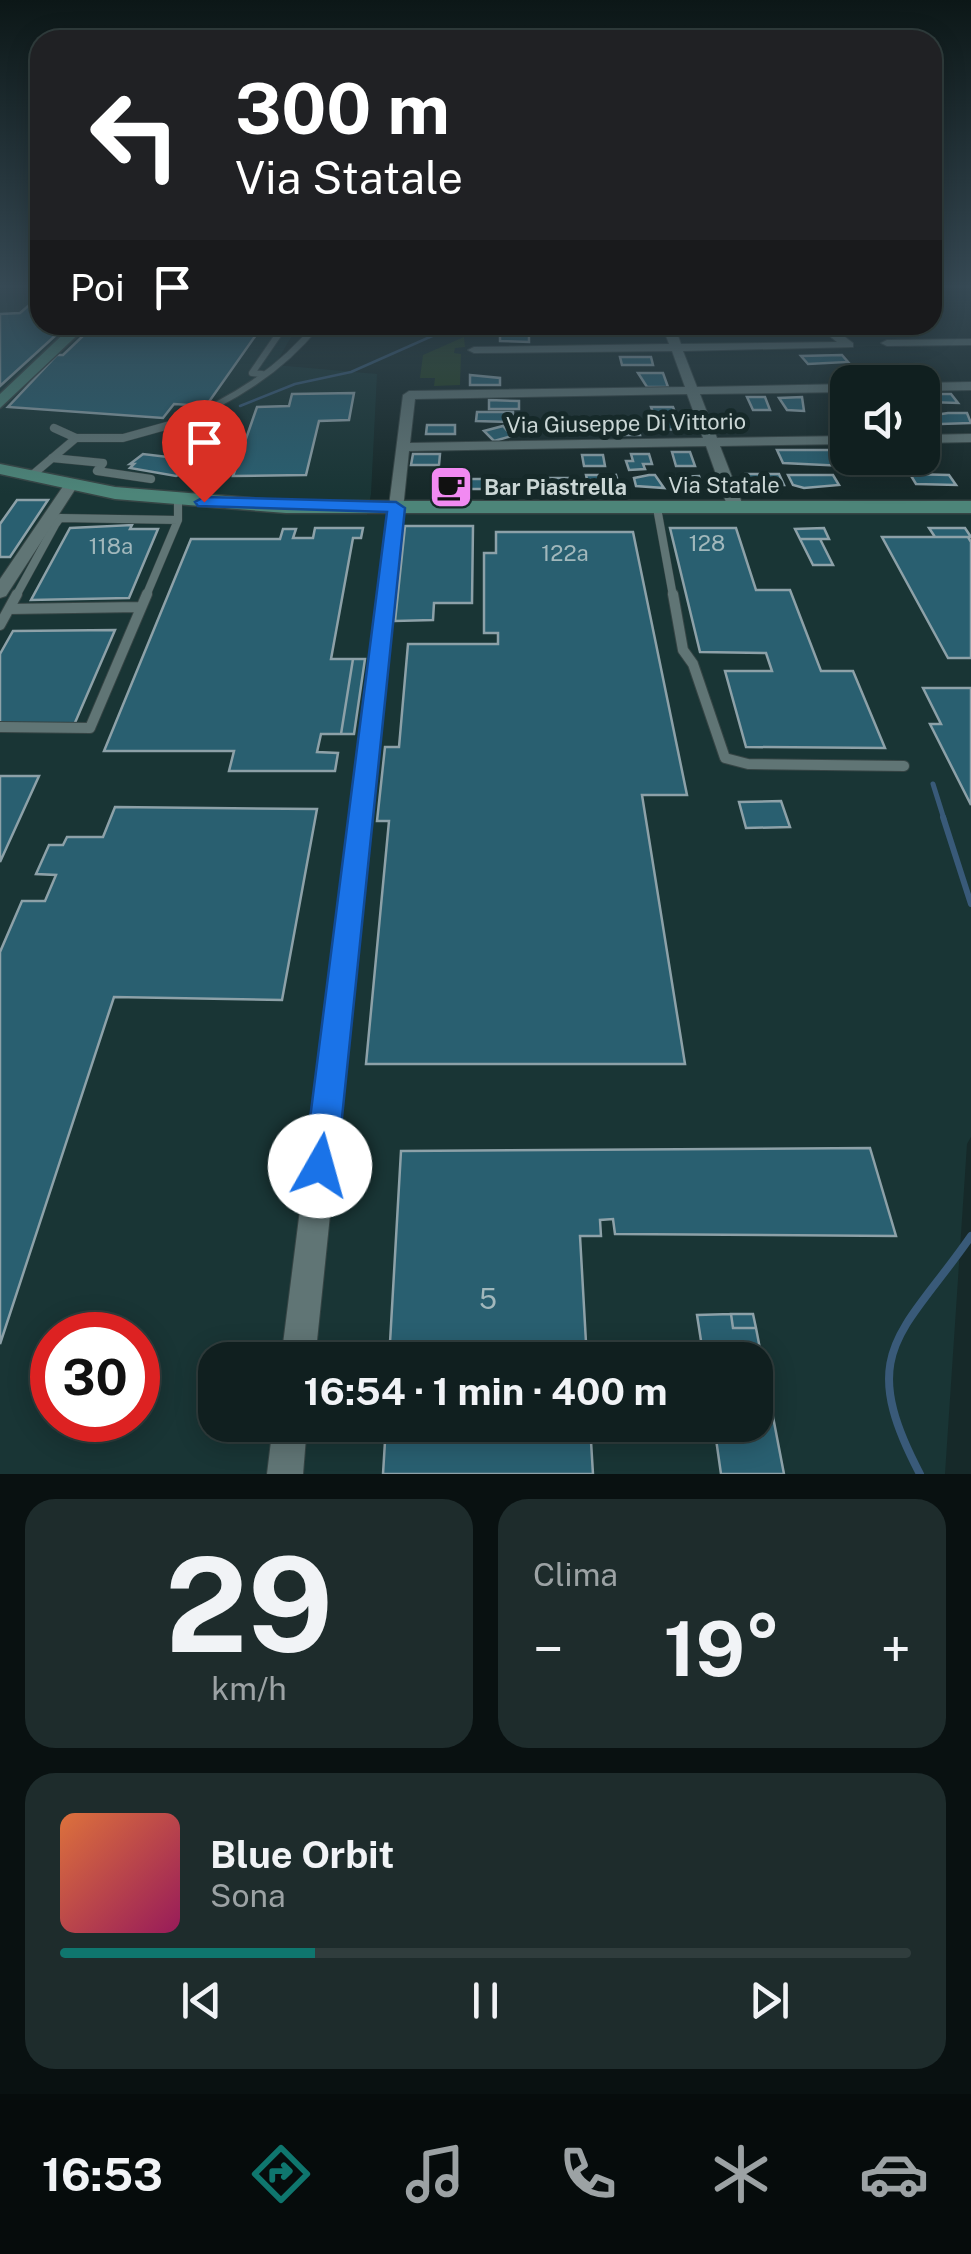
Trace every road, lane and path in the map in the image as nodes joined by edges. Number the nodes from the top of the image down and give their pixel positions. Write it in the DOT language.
graph roads {
  1 [pos="49,356"];
  2 [pos="264,356"];
  3 [pos="290,356"];
  4 [pos="681,356"];
  5 [pos="263,374"];
  6 [pos="940,386"];
  7 [pos="971,386"];
  8 [pos="830,388"];
  9 [pos="694,391"];
  10 [pos="0,403"];
  11 [pos="54,428"];
  12 [pos="76,438"];
  13 [pos="971,438"];
  14 [pos="940,439"];
  15 [pos="830,440"];
  16 [pos="713,442"];
  17 [pos="406,446"];
  18 [pos="52,458"];
  19 [pos="0,469"];
  20 [pos="31,476"];
  21 [pos="151,479"];
  22 [pos="71,485"];
  23 [pos="971,507"];
  24 [pos="396,508"];
  25 [pos="657,508"];
  26 [pos="736,508"];
  27 [pos="178,510"];
  28 [pos="50,525"];
  29 [pos="0,592"];
  30 [pos="138,607"];
  31 [pos="10,609"];
  32 [pos="0,625"];
  33 [pos="0,727"];
  34 [pos="904,766"];
  35 [pos="300,1342"];
  36 [pos="288,1442"];
  37 [pos="285,1474"];
  1 -- 10 [label="main road"];
  2 -- 5 [label="lane"];
  3 -- 5 [label="lane"];
  4 -- 9 [label="street"];
  5 -- 12 [label="lane"];
  6 -- 7 [label="street"];
  8 -- 9 [label="street"];
  9 -- 16 [label="street"];
  9 -- 17 [label="street"];
  11 -- 12 [label="lane"];
  12 -- 18 [label="lane"];
  13 -- 14 [label="street"];
  15 -- 16 [label="street, Via Giuseppe Di Vittorio"];
  16 -- 17 [label="street, Via Giuseppe Di Vittorio"];
  16 -- 26 [label="street"];
  17 -- 24 [label="street"];
  18 -- 20 [label="lane"];
  18 -- 21 [label="lane"];
  19 -- 20 [label="main road, Via Statale"];
  20 -- 22 [label="main road, Via Statale"];
  22 -- 27 [label="main road, Via Statale"];
  22 -- 28 [label="street"];
  23 -- 26 [label="main road, Via Statale"];
  24 -- 25 [label="main road, Via Statale"];
  24 -- 27 [label="main road, Via Statale"];
  24 -- 35 [label="street"];
  25 -- 26 [label="main road, Via Statale"];
  25 -- 34 [label="lane"];
  27 -- 28 [label="lane"];
  27 -- 30 [label="lane"];
  28 -- 29 [label="street"];
  28 -- 31 [label="lane"];
  30 -- 31 [label="lane"];
  30 -- 33 [label="lane"];
  31 -- 32 [label="lane"];
  36 -- 37 [label="street"];
}
